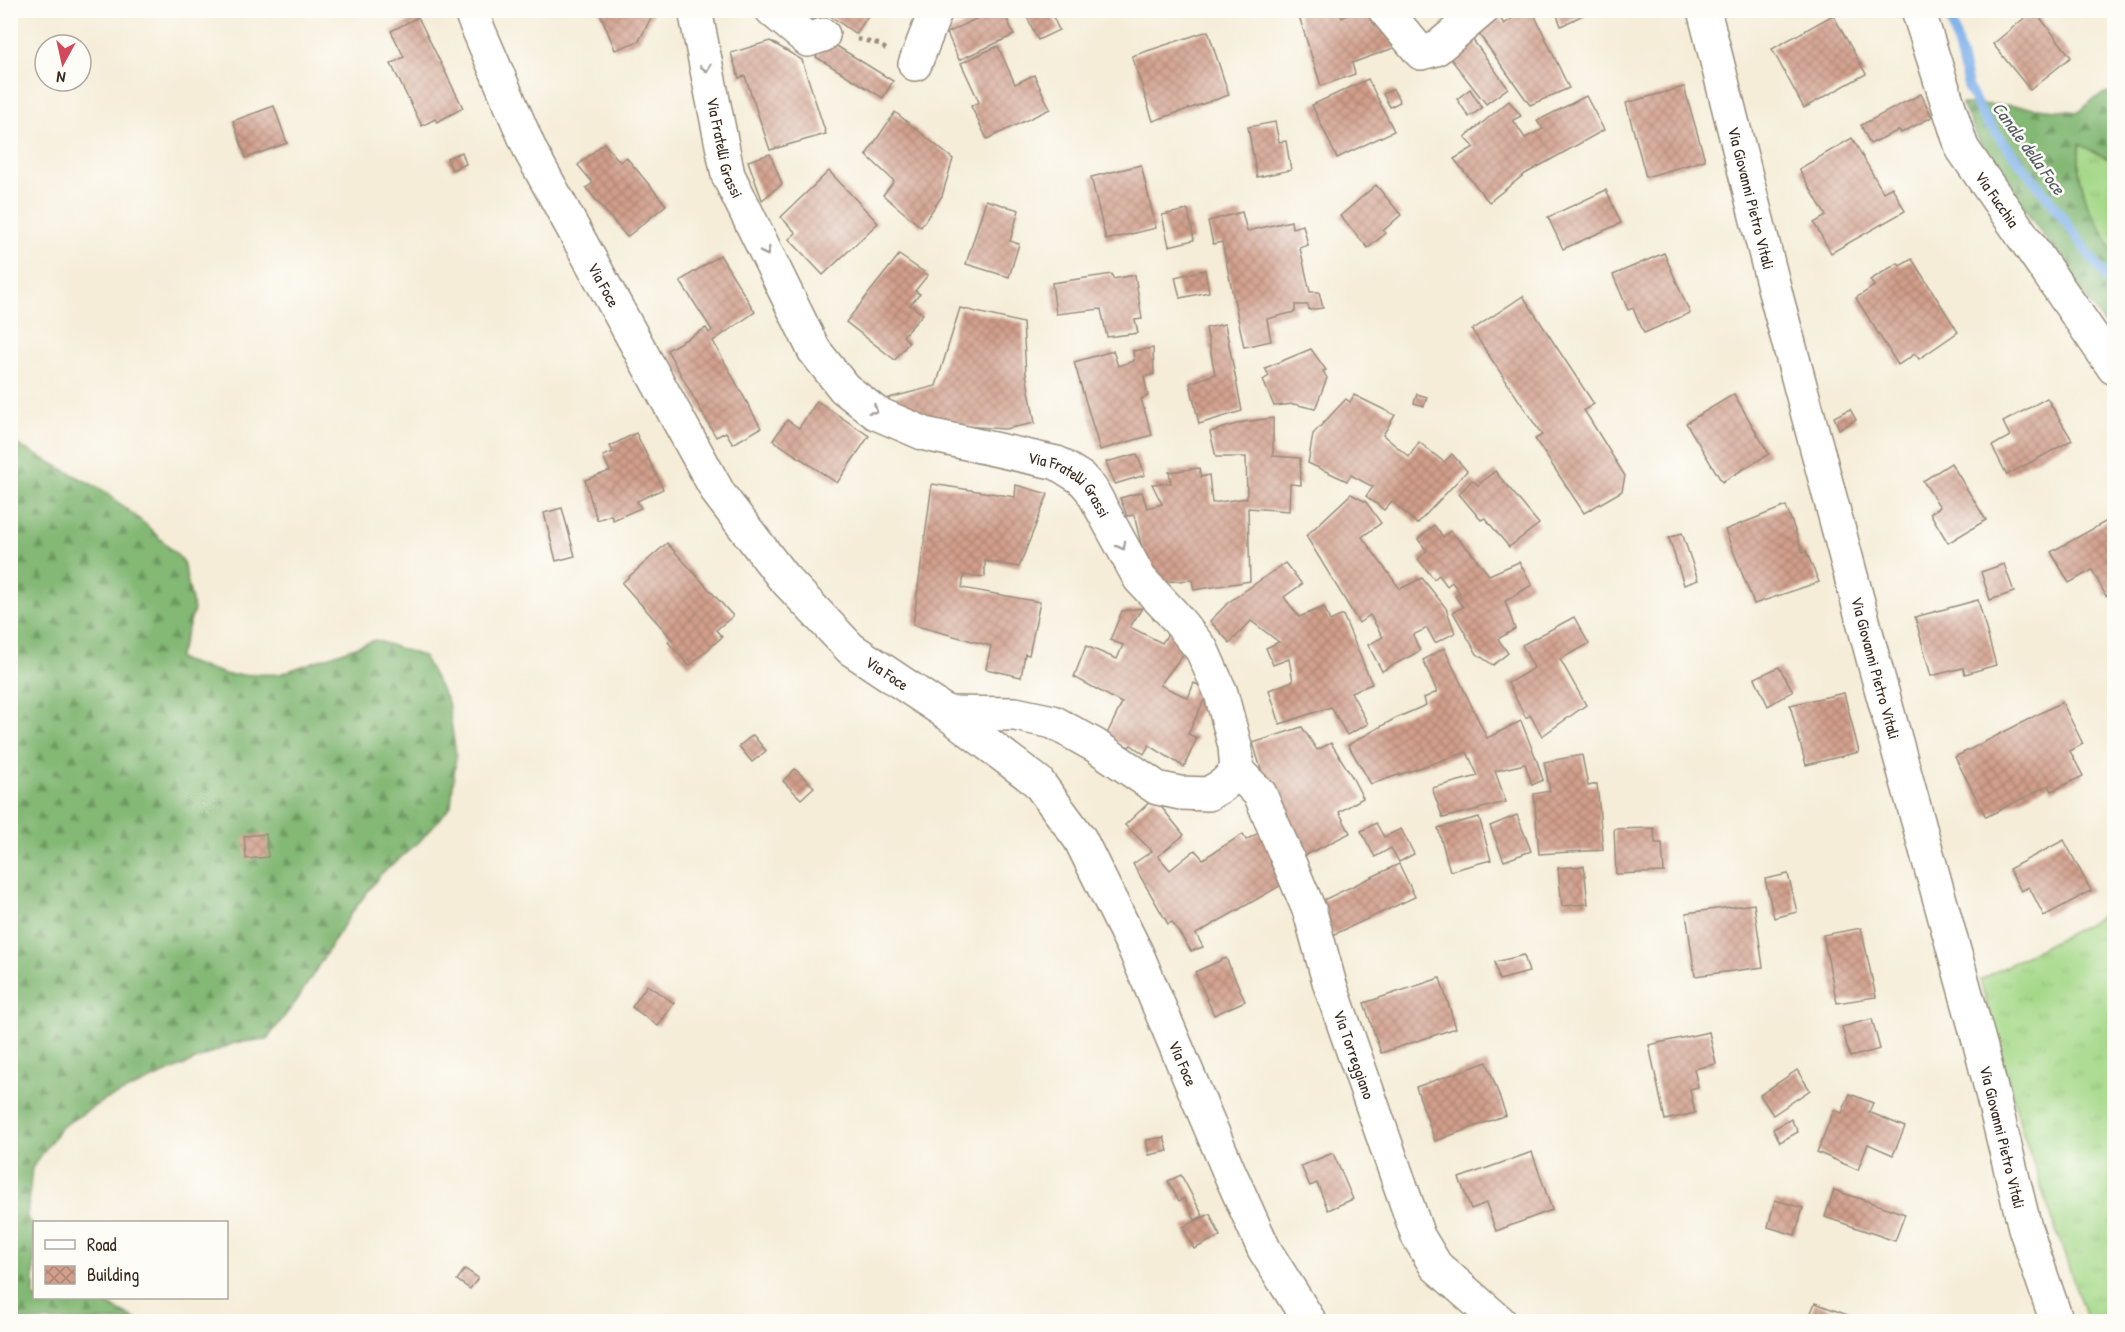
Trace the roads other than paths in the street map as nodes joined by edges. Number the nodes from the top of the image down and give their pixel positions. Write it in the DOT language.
graph roads {
  1 [pos="470,10"];
  2 [pos="695,10"];
  3 [pos="772,10"];
  4 [pos="936,10"];
  5 [pos="1385,10"];
  6 [pos="1482,10"];
  7 [pos="1704,10"];
  8 [pos="1918,10"];
  9 [pos="823,35"];
  10 [pos="915,64"];
  11 [pos="2115,368"];
  12 [pos="947,712"];
  13 [pos="1237,771"];
  14 [pos="1310,1322"];
  15 [pos="1500,1322"];
  16 [pos="2057,1322"];
  1 -- 12 [label="street, Via Foce"];
  2 -- 13 [label="street, Via Fratelli Grassi, one-way"];
  3 -- 9 [label="street"];
  4 -- 10 [label="street"];
  5 -- 6 [label="street"];
  7 -- 16 [label="street, Via Giovanni Pietro Vitali"];
  8 -- 11 [label="street, Via Fucchia"];
  12 -- 13 [label="street"];
  12 -- 14 [label="street, Via Foce"];
  13 -- 15 [label="street, Via Torreggiano"];
}
